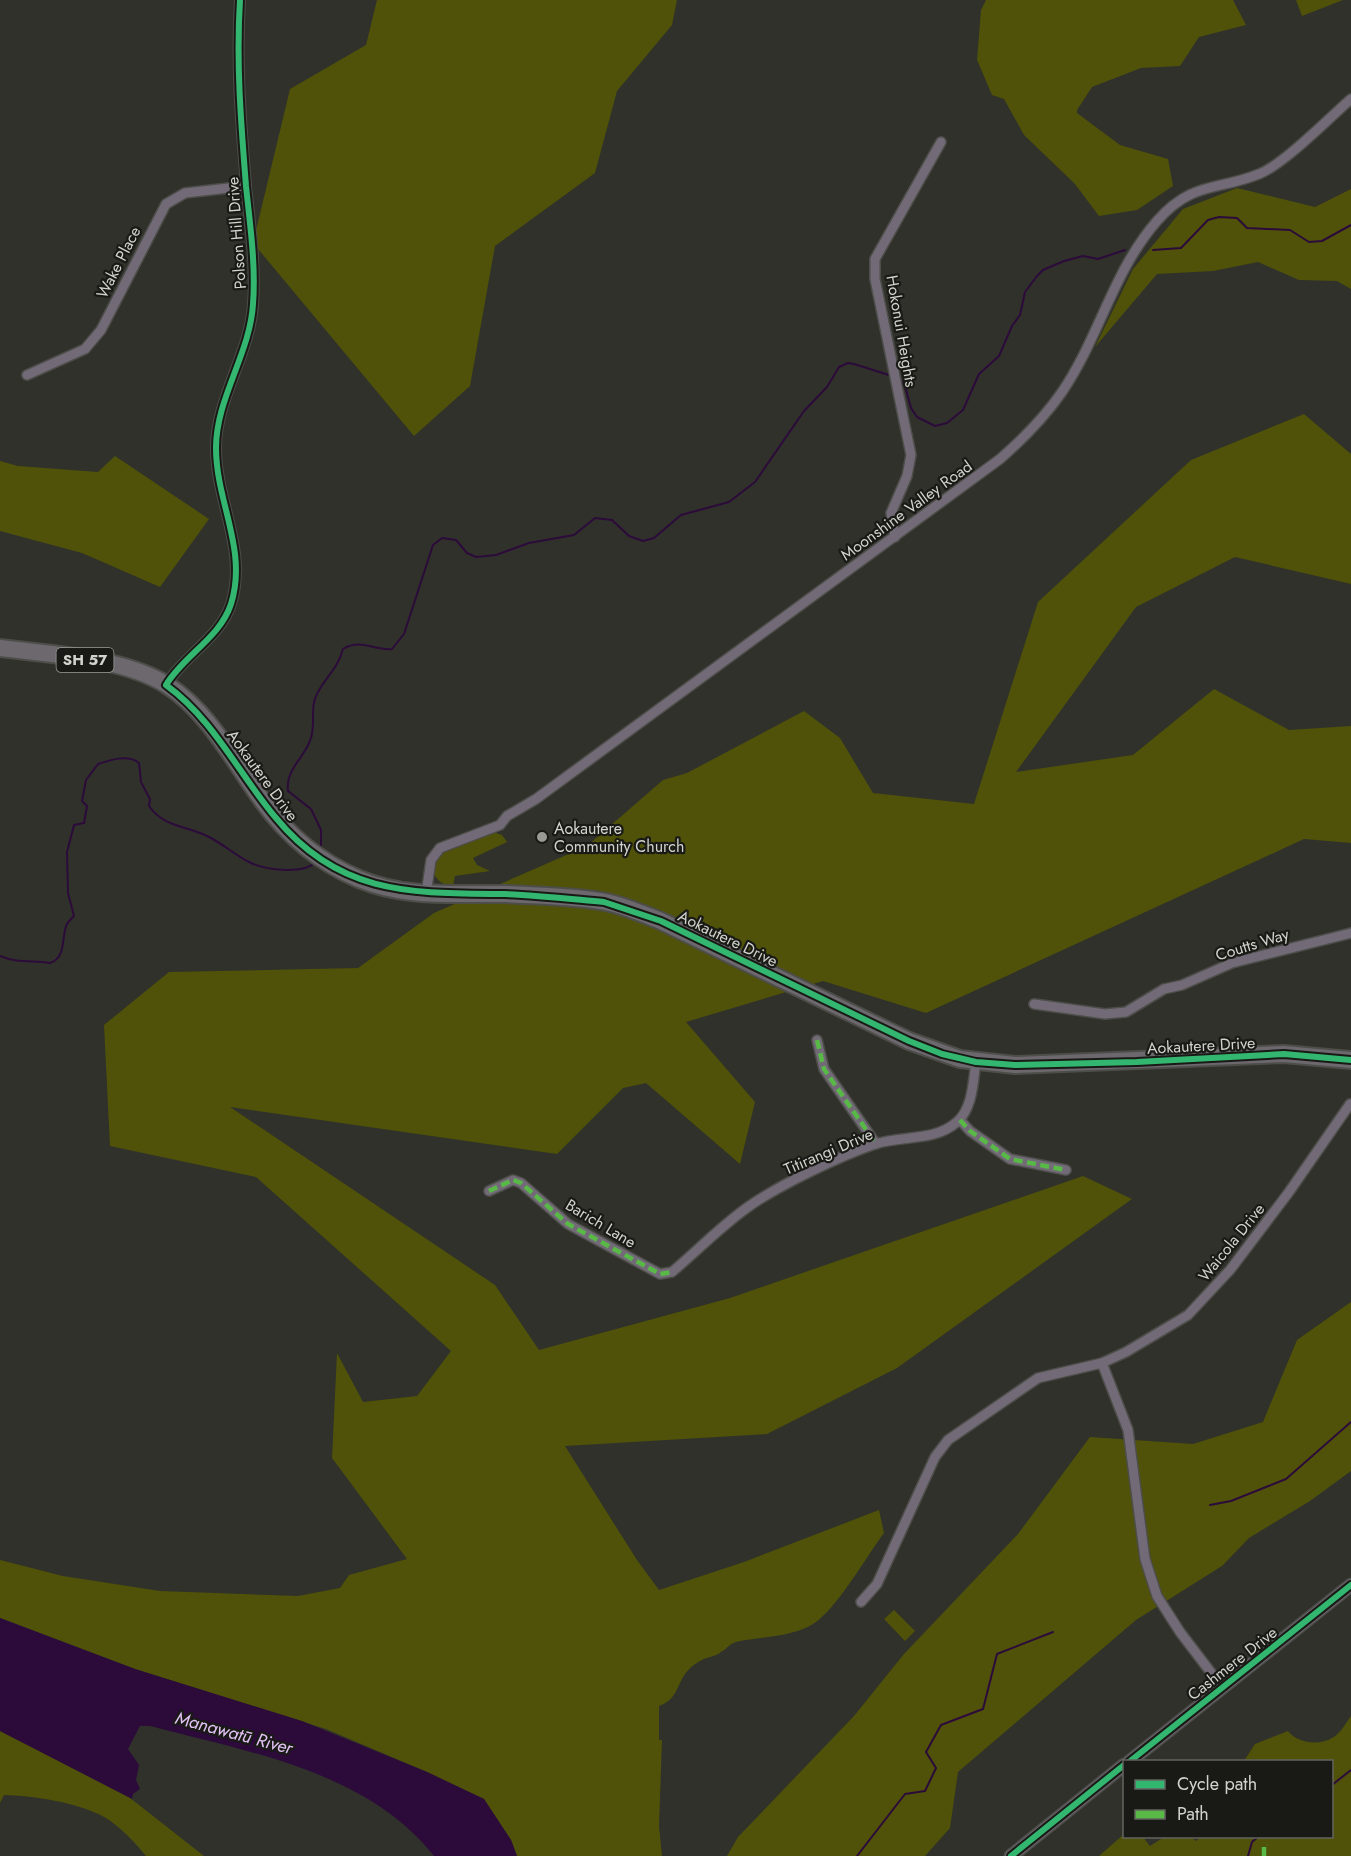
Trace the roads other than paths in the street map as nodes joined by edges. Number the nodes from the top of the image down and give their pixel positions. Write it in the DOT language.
graph roads {
  1 [pos="240,0"];
  2 [pos="1351,99"];
  3 [pos="941,142"];
  4 [pos="246,186"];
  5 [pos="27,375"];
  6 [pos="895,537"];
  7 [pos="0,648"];
  8 [pos="166,685"];
  9 [pos="426,894"];
  10 [pos="1351,933"];
  11 [pos="1034,1004"];
  12 [pos="817,1040"];
  13 [pos="1351,1060"];
  14 [pos="976,1062"];
  15 [pos="1350,1104"];
  16 [pos="960,1119"];
  17 [pos="876,1144"];
  18 [pos="1066,1170"];
  19 [pos="489,1191"];
  20 [pos="672,1272"];
  21 [pos="1102,1363"];
  22 [pos="1351,1585"];
  23 [pos="861,1602"];
  24 [pos="1222,1687"];
  25 [pos="1130,1760"];
  26 [pos="1123,1767"];
  27 [pos="1011,1856"];
  1 -- 4 [label="street, Polson Hill Drive"];
  2 -- 6 [label="street, Moonshine Valley Road"];
  3 -- 6 [label="street, Hokonui Heights"];
  4 -- 5 [label="street, Wake Place"];
  4 -- 8 [label="street, Polson Hill Drive"];
  6 -- 9 [label="street, Moonshine Valley Road"];
  7 -- 8 [label="highway, Aokautere Drive / SH 57"];
  8 -- 9 [label="highway, Aokautere Drive / SH 57"];
  9 -- 14 [label="highway, Aokautere Drive / SH 57"];
  10 -- 11 [label="street, Coutts Way"];
  12 -- 17 [label="street"];
  13 -- 14 [label="highway, Aokautere Drive / SH 57"];
  14 -- 16 [label="street"];
  15 -- 21 [label="street, Waicola Drive"];
  16 -- 17 [label="street, Titirangi Drive"];
  16 -- 18 [label="street"];
  17 -- 20 [label="street, Titirangi Drive"];
  19 -- 20 [label="street, Barich Lane"];
  21 -- 23 [label="street, Waicola Drive"];
  21 -- 24 [label="street"];
  22 -- 24 [label="street, Cashmere Drive"];
  24 -- 25 [label="street, Cashmere Drive"];
  26 -- 27 [label="street"];
}
